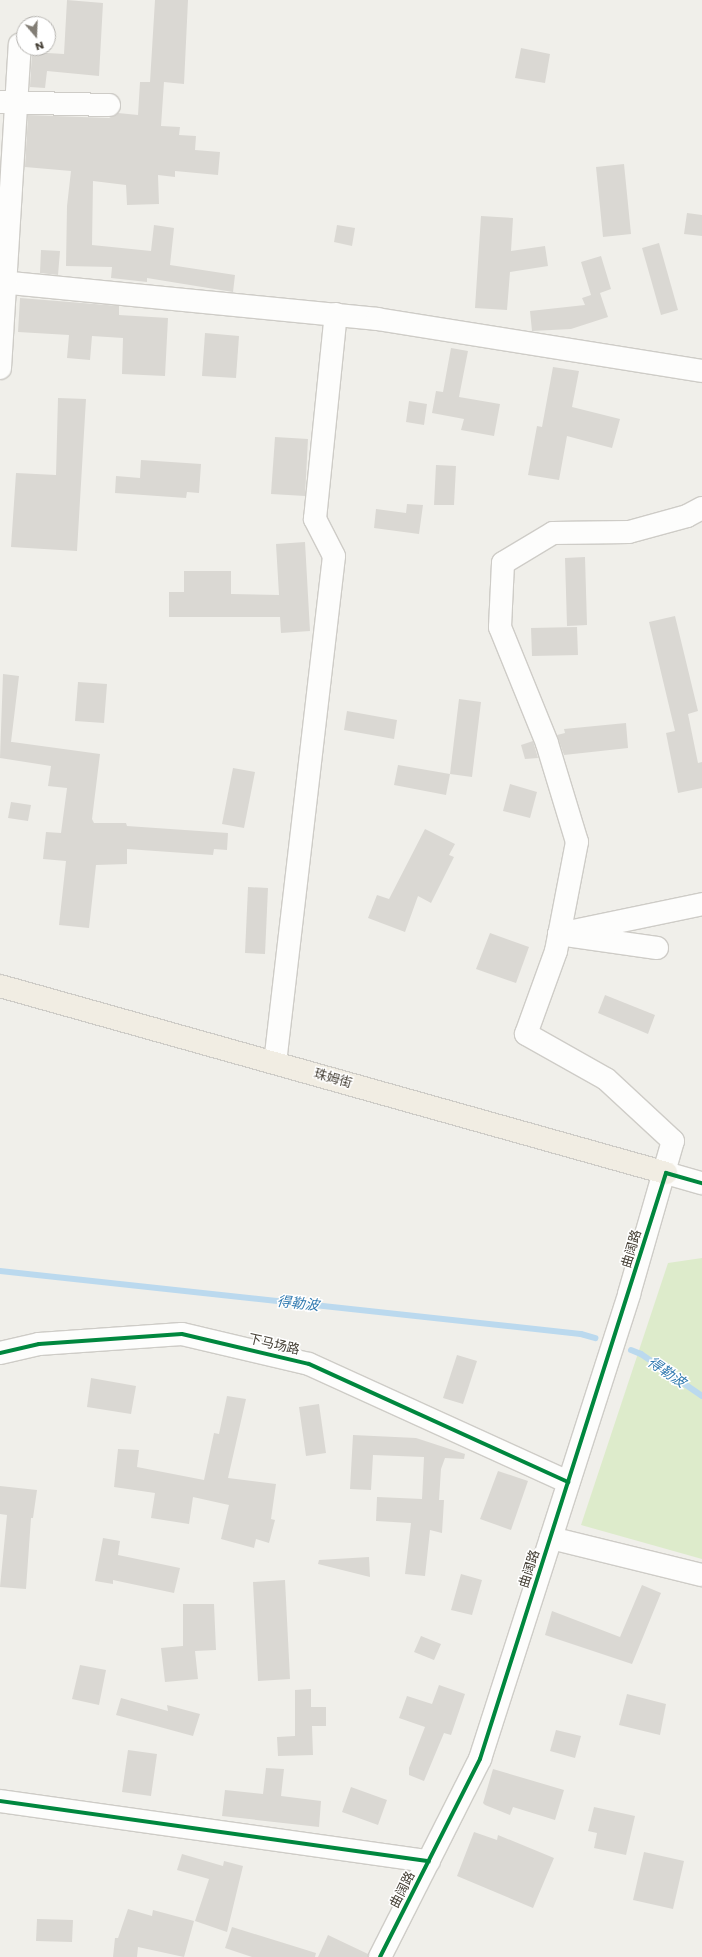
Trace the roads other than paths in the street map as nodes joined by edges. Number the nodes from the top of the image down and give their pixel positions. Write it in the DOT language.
graph roads {
  1 [pos="18,56"];
  2 [pos="8,101"];
  3 [pos="109,105"];
  4 [pos="2,282"];
  5 [pos="336,314"];
  6 [pos="0,368"];
  7 [pos="702,371"];
  8 [pos="702,508"];
  9 [pos="702,904"];
  10 [pos="560,934"];
  11 [pos="656,948"];
  12 [pos="0,986"];
  13 [pos="275,1063"];
  14 [pos="666,1173"];
  15 [pos="702,1183"];
  16 [pos="0,1353"];
  17 [pos="568,1482"];
  18 [pos="551,1538"];
  19 [pos="702,1575"];
  20 [pos="0,1802"];
  21 [pos="429,1861"];
  22 [pos="380,1957"];
  1 -- 2 [label="street"];
  2 -- 3 [label="street"];
  2 -- 4 [label="street"];
  4 -- 5 [label="street"];
  4 -- 6 [label="street"];
  5 -- 7 [label="street"];
  5 -- 13 [label="street"];
  8 -- 10 [label="street"];
  9 -- 10 [label="street"];
  10 -- 11 [label="street"];
  10 -- 14 [label="street, 曲阔路"];
  12 -- 13 [label="main road, 珠姆街"];
  13 -- 14 [label="main road, 珠姆街"];
  14 -- 15 [label="street"];
  14 -- 17 [label="street, 曲阔路"];
  16 -- 17 [label="street, 下马场路"];
  17 -- 18 [label="street, 曲阔路"];
  18 -- 19 [label="street"];
  18 -- 21 [label="street, 曲阔路"];
  20 -- 21 [label="street"];
  21 -- 22 [label="street, 曲阔路"];
}
